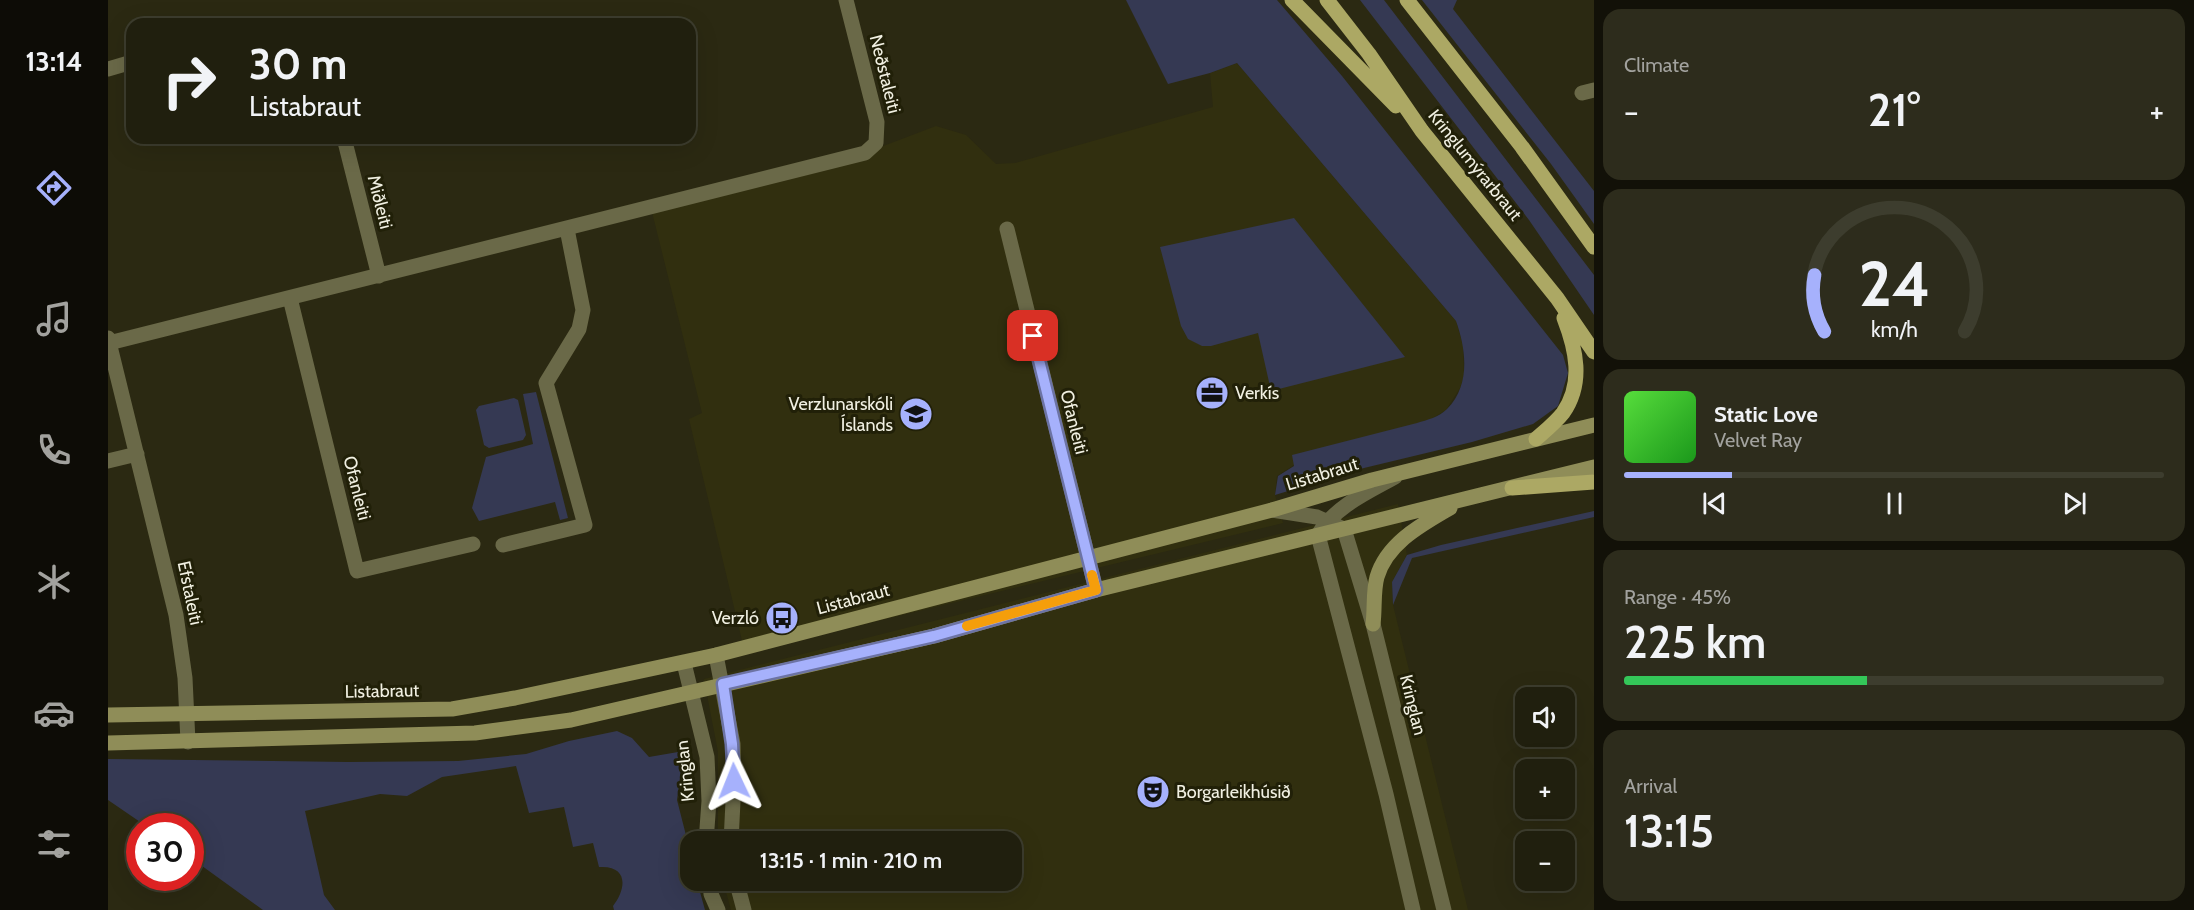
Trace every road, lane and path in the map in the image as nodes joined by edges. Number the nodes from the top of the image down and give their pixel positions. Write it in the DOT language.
graph roads {
  1 [pos="846,0"];
  2 [pos="1292,0"];
  3 [pos="1327,0"];
  4 [pos="1407,0"];
  5 [pos="126,64"];
  6 [pos="108,69"];
  7 [pos="1422,132"];
  8 [pos="346,144"];
  9 [pos="567,229"];
  10 [pos="1006,229"];
  11 [pos="1594,247"];
  12 [pos="379,276"];
  13 [pos="290,298"];
  14 [pos="1557,298"];
  15 [pos="109,340"];
  16 [pos="1594,352"];
  17 [pos="1594,425"];
  18 [pos="1536,439"];
  19 [pos="137,454"];
  20 [pos="108,461"];
  21 [pos="1594,467"];
  22 [pos="1406,472"];
  23 [pos="1594,482"];
  24 [pos="1512,488"];
  25 [pos="1467,499"];
  26 [pos="1272,510"];
  27 [pos="1328,520"];
  28 [pos="1344,529"];
  29 [pos="1318,535"];
  30 [pos="473,544"];
  31 [pos="503,545"];
  32 [pos="1088,558"];
  33 [pos="1096,590"];
  34 [pos="1373,624"];
  35 [pos="716,655"];
  36 [pos="684,663"];
  37 [pos="723,684"];
  38 [pos="691,691"];
  39 [pos="187,712"];
  40 [pos="108,715"];
  41 [pos="188,742"];
  42 [pos="108,743"];
  43 [pos="707,831"];
  44 [pos="732,831"];
  45 [pos="711,891"];
  46 [pos="739,891"];
  47 [pos="718,910"];
  48 [pos="744,910"];
  49 [pos="1413,910"];
  50 [pos="1444,910"];
  1 -- 9 [label="street, Neðstaleiti"];
  2 -- 7 [label="main road"];
  3 -- 7 [label="main road, Kringlumýrarbraut"];
  4 -- 11 [label="main road"];
  5 -- 6 [label="street"];
  7 -- 14 [label="main road, Kringlumýrarbraut"];
  8 -- 12 [label="street, Miðleiti"];
  9 -- 12 [label="street"];
  9 -- 31 [label="street"];
  10 -- 32 [label="street, Ofanleiti"];
  12 -- 13 [label="street"];
  13 -- 15 [label="street"];
  13 -- 30 [label="street, Ofanleiti"];
  14 -- 16 [label="main road, Kringlumýrarbraut"];
  14 -- 18 [label="main road"];
  15 -- 19 [label="street, Efstaleiti"];
  17 -- 18 [label="street, Listabraut"];
  18 -- 22 [label="street, Listabraut"];
  19 -- 20 [label="street"];
  19 -- 39 [label="street, Efstaleiti"];
  21 -- 24 [label="street"];
  22 -- 26 [label="street, Listabraut"];
  22 -- 27 [label="street"];
  23 -- 24 [label="main road"];
  24 -- 25 [label="street"];
  25 -- 28 [label="street"];
  25 -- 34 [label="street"];
  26 -- 27 [label="street"];
  26 -- 32 [label="street, Listabraut"];
  27 -- 28 [label="street"];
  27 -- 29 [label="street"];
  28 -- 29 [label="street"];
  28 -- 34 [label="street, Kringlan"];
  29 -- 33 [label="street"];
  29 -- 49 [label="street"];
  32 -- 33 [label="street, Ofanleiti"];
  32 -- 35 [label="street, Listabraut"];
  33 -- 37 [label="street"];
  34 -- 50 [label="street, Kringlan"];
  35 -- 36 [label="street, Listabraut"];
  35 -- 37 [label="street"];
  36 -- 38 [label="street, Kringlan"];
  36 -- 39 [label="street, Listabraut"];
  37 -- 38 [label="street"];
  37 -- 44 [label="street"];
  38 -- 41 [label="street"];
  38 -- 43 [label="street, Kringlan"];
  39 -- 40 [label="street, Listabraut"];
  39 -- 41 [label="street, Efstaleiti"];
  41 -- 42 [label="street"];
  45 -- 47 [label="street"];
  46 -- 48 [label="street"];
}
